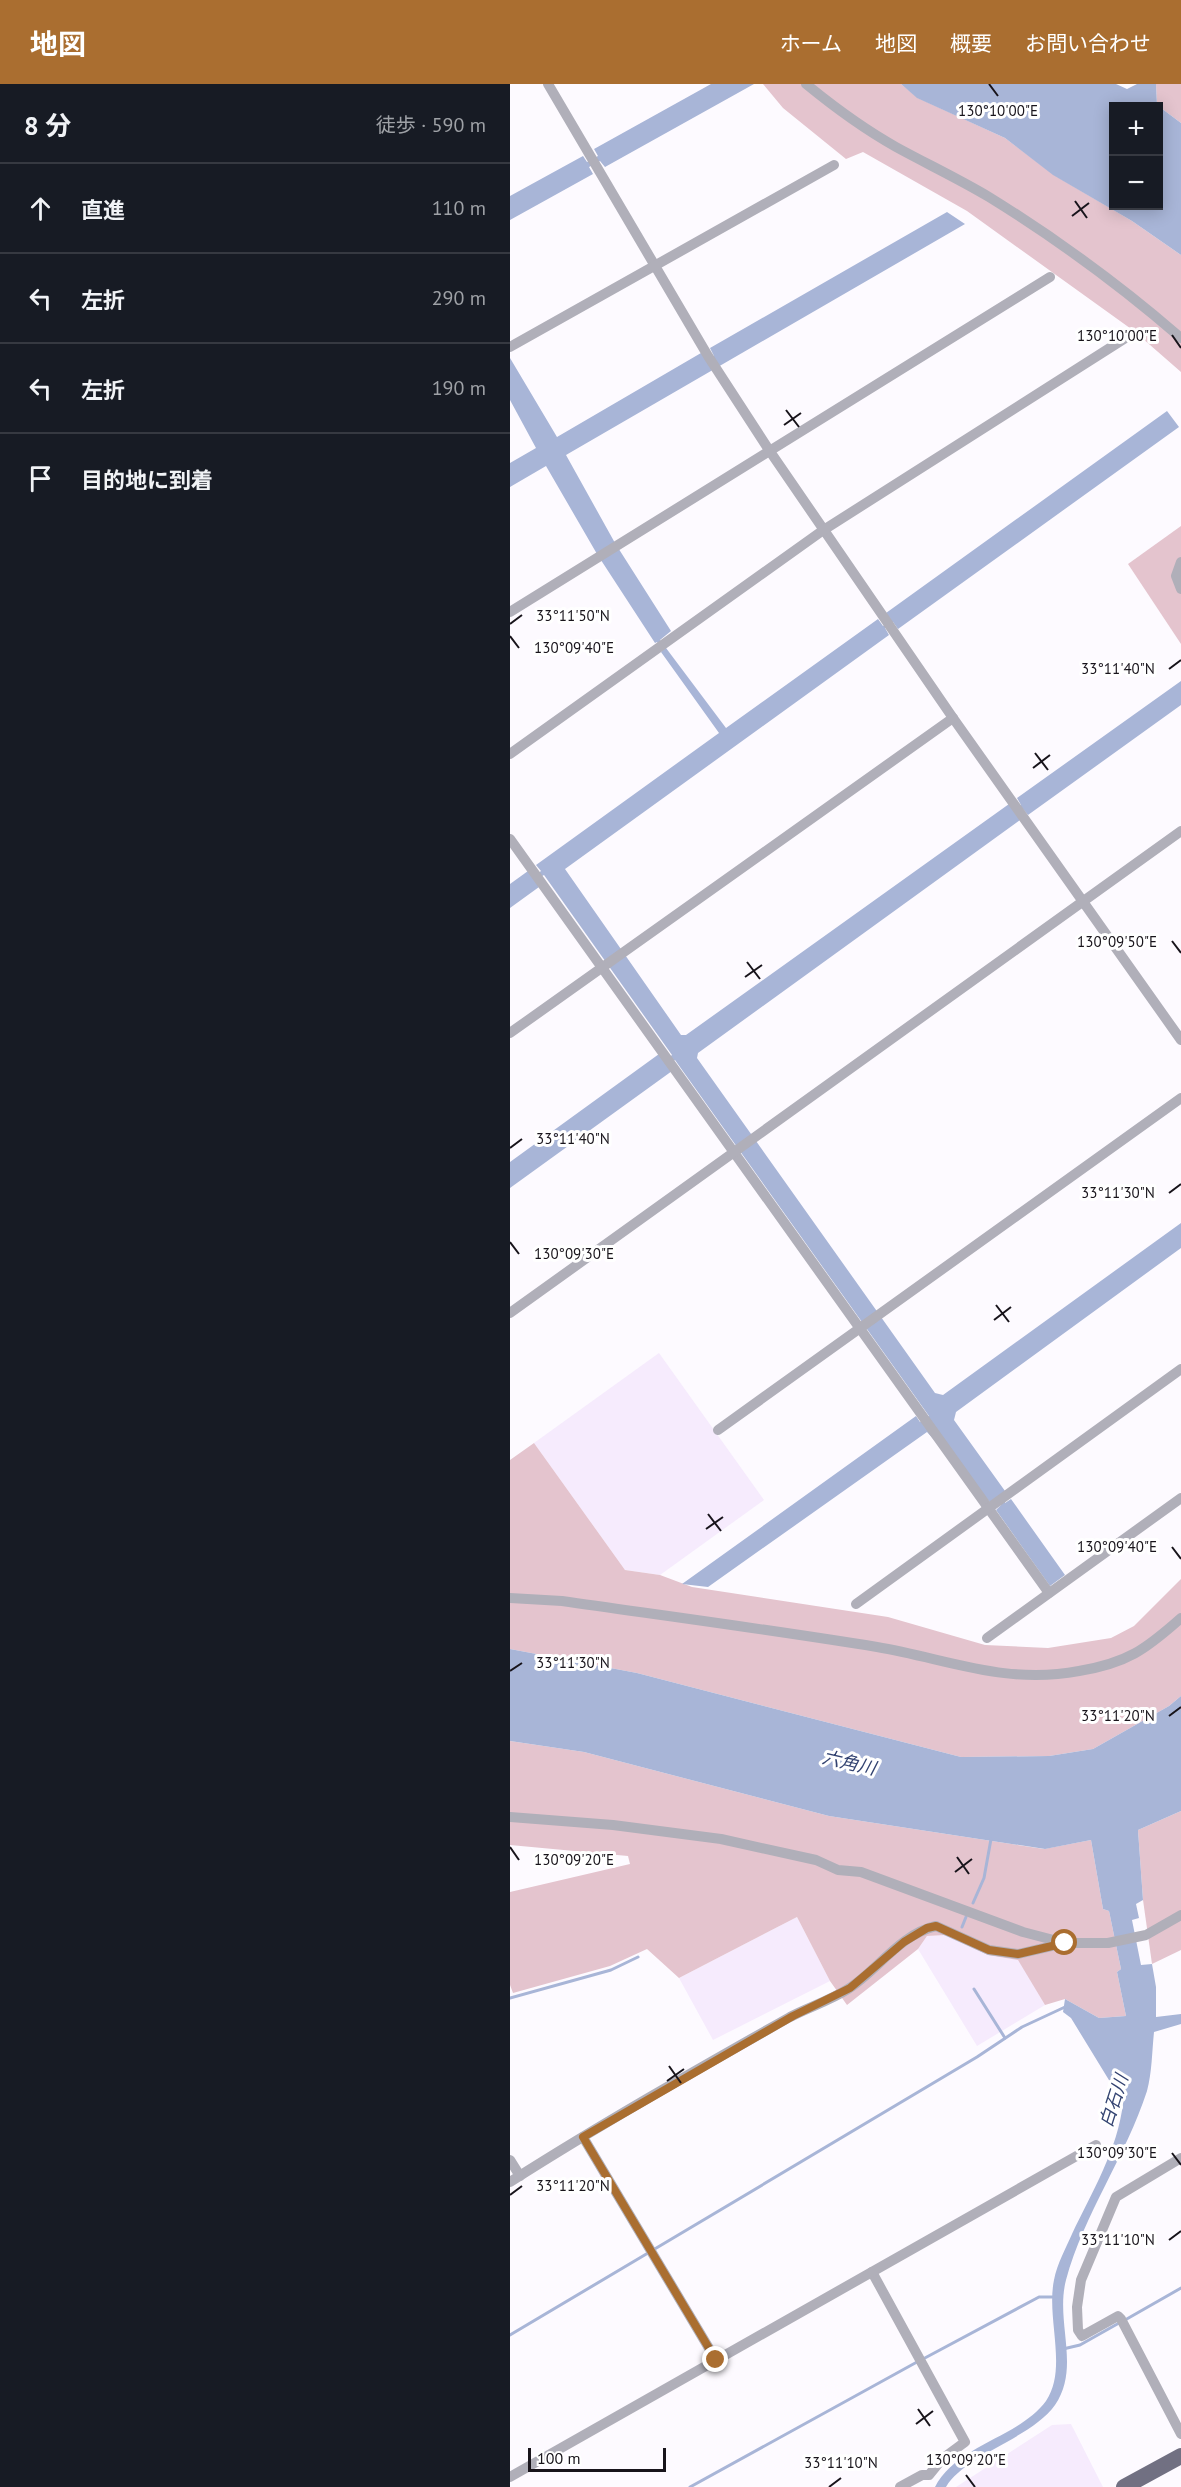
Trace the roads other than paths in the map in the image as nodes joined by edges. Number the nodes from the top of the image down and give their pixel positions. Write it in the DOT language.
graph roads {
  1 [pos="548,84"];
  2 [pos="806,84"];
  3 [pos="834,165"];
  4 [pos="655,266"];
  5 [pos="1050,277"];
  6 [pos="1127,337"];
  7 [pos="1181,338"];
  8 [pos="510,347"];
  9 [pos="768,450"];
  10 [pos="822,531"];
  11 [pos="1181,562"];
  12 [pos="1181,589"];
  13 [pos="510,612"];
  14 [pos="953,718"];
  15 [pos="510,754"];
  16 [pos="1181,831"];
  17 [pos="510,839"];
  18 [pos="1083,901"];
  19 [pos="611,961"];
  20 [pos="510,1034"];
  21 [pos="1181,1040"];
  22 [pos="1181,1098"];
  23 [pos="734,1152"];
  24 [pos="510,1313"];
  25 [pos="859,1328"];
  26 [pos="1181,1369"];
  27 [pos="718,1430"];
  28 [pos="1181,1498"];
  29 [pos="988,1509"];
  30 [pos="1049,1593"];
  31 [pos="510,1598"];
  32 [pos="856,1604"];
  33 [pos="1181,1618"];
  34 [pos="987,1638"];
  35 [pos="510,1817"];
  36 [pos="1181,1915"];
  37 [pos="1065,1943"];
  38 [pos="583,2137"];
  39 [pos="1096,2145"];
  40 [pos="1181,2158"];
  41 [pos="510,2160"];
  42 [pos="515,2179"];
  43 [pos="872,2271"];
  44 [pos="716,2360"];
  45 [pos="1181,2434"];
  46 [pos="1181,2456"];
  47 [pos="929,2475"];
  48 [pos="510,2477"];
  49 [pos="900,2487"];
  50 [pos="925,2487"];
  51 [pos="1124,2487"];
  1 -- 4 [label="street"];
  2 -- 7 [label="street"];
  3 -- 4 [label="street"];
  4 -- 8 [label="street"];
  4 -- 9 [label="street"];
  5 -- 9 [label="street"];
  6 -- 10 [label="street"];
  9 -- 10 [label="street"];
  9 -- 13 [label="street"];
  10 -- 14 [label="street"];
  10 -- 15 [label="street"];
  11 -- 12 [label="street"];
  14 -- 18 [label="street"];
  14 -- 19 [label="street"];
  16 -- 18 [label="street"];
  17 -- 19 [label="street"];
  18 -- 21 [label="street"];
  18 -- 23 [label="street"];
  19 -- 20 [label="street"];
  19 -- 23 [label="street"];
  22 -- 25 [label="street"];
  23 -- 24 [label="street"];
  23 -- 25 [label="street"];
  25 -- 27 [label="street"];
  25 -- 29 [label="street"];
  26 -- 29 [label="street"];
  28 -- 30 [label="street"];
  29 -- 30 [label="street"];
  29 -- 32 [label="street"];
  30 -- 34 [label="street"];
  31 -- 33 [label="street"];
  35 -- 37 [label="street"];
  36 -- 37 [label="street"];
  37 -- 38 [label="street"];
  38 -- 42 [label="street"];
  38 -- 44 [label="street"];
  39 -- 43 [label="street"];
  40 -- 45 [label="street"];
  41 -- 42 [label="street"];
  43 -- 44 [label="street"];
  43 -- 47 [label="street"];
  44 -- 48 [label="street"];
  46 -- 51 [label="main road"];
  47 -- 49 [label="street"];
  47 -- 50 [label="street"];
}
